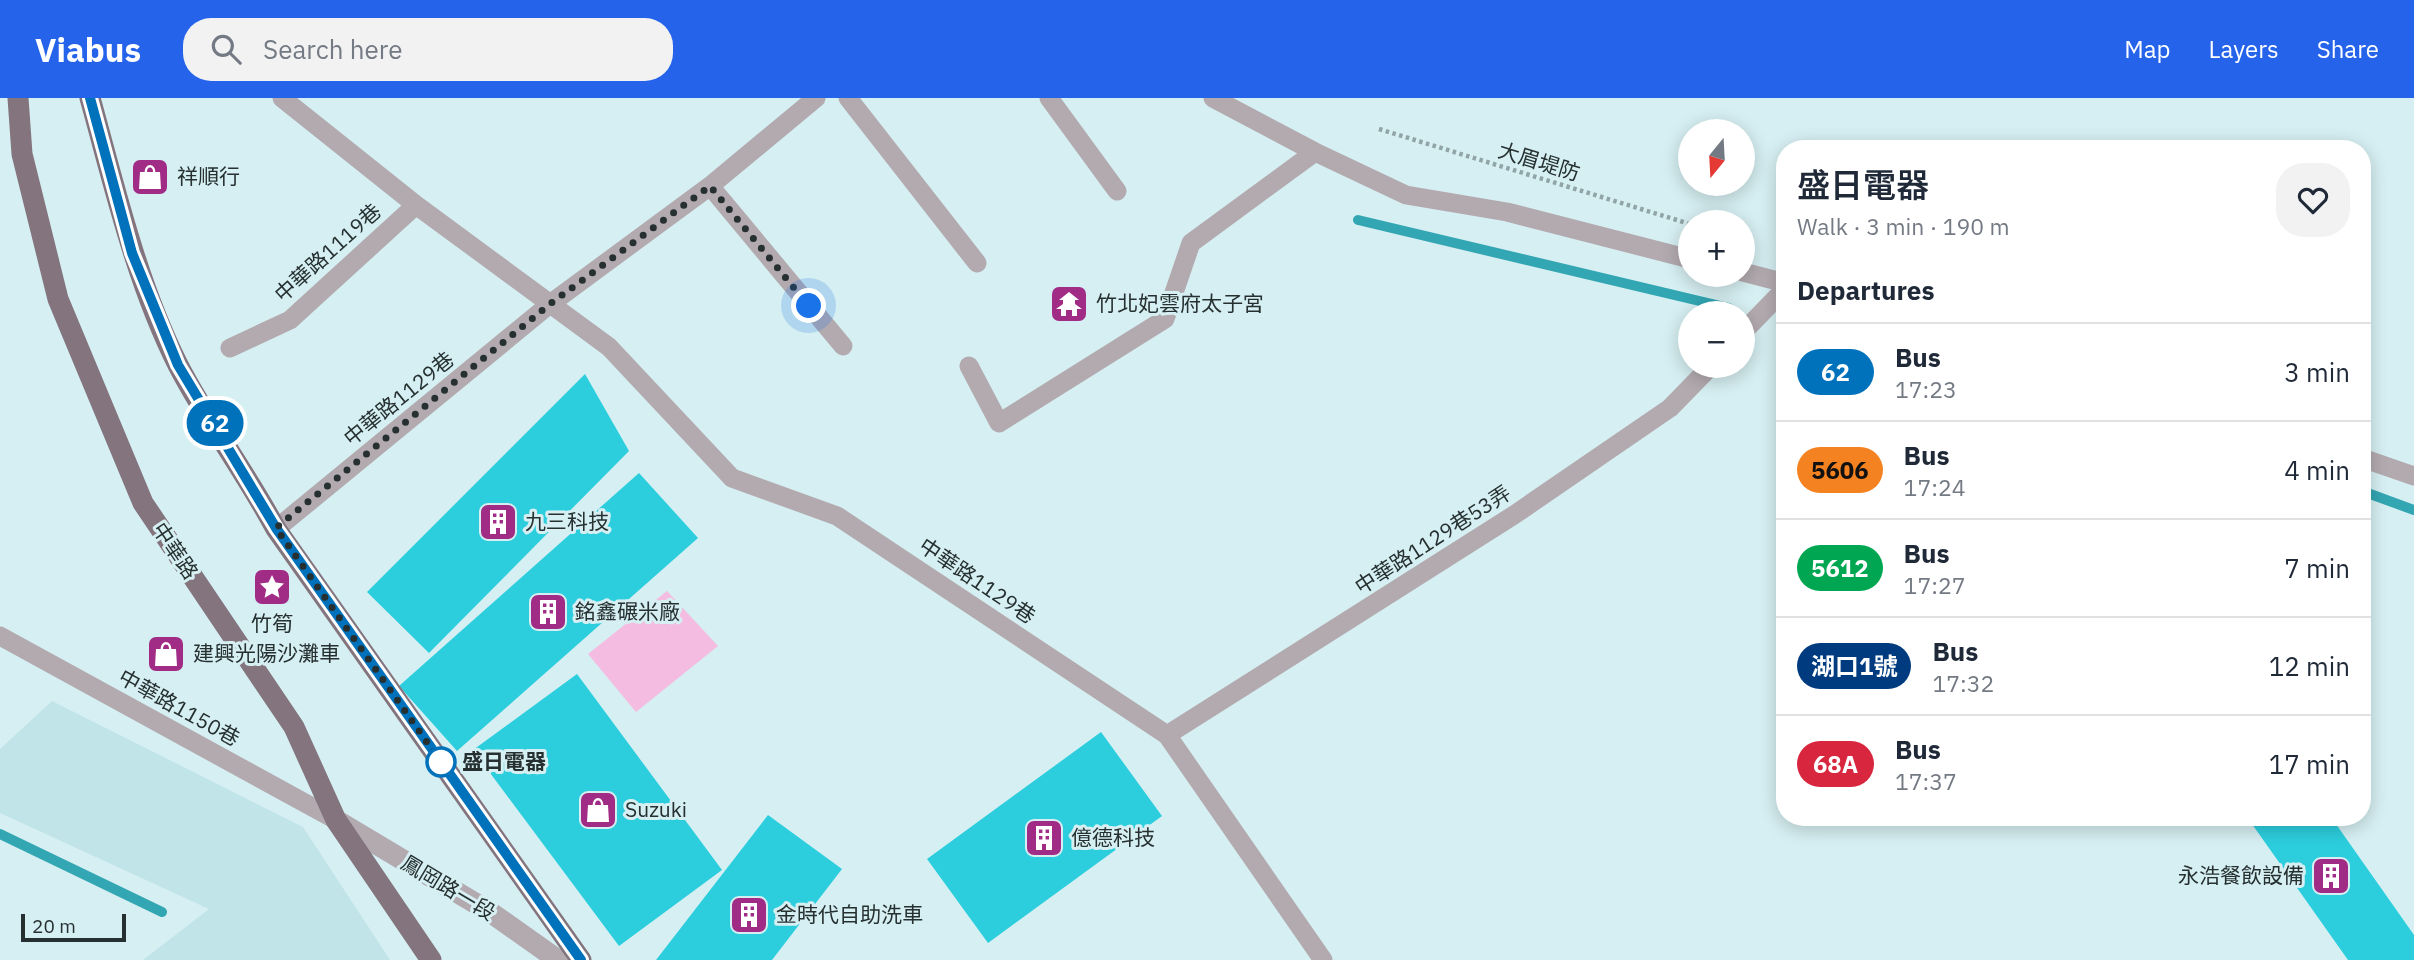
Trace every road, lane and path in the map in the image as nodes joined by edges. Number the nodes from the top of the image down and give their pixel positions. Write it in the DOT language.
graph roads {
  1 [pos="18,98"];
  2 [pos="90,98"];
  3 [pos="282,98"];
  4 [pos="816,98"];
  5 [pos="848,98"];
  6 [pos="1049,98"];
  7 [pos="1213,98"];
  8 [pos="1379,130"];
  9 [pos="1315,152"];
  10 [pos="710,186"];
  11 [pos="1117,191"];
  12 [pos="416,205"];
  13 [pos="1678,220"];
  14 [pos="1678,256"];
  15 [pos="977,263"];
  16 [pos="1755,275"];
  17 [pos="1776,281"];
  18 [pos="1776,298"];
  19 [pos="550,304"];
  20 [pos="1755,320"];
  21 [pos="843,346"];
  22 [pos="230,348"];
  23 [pos="969,366"];
  24 [pos="1699,378"];
  25 [pos="2371,461"];
  26 [pos="2414,476"];
  27 [pos="276,528"];
  28 [pos="0,636"];
  29 [pos="1167,735"];
  30 [pos="336,820"];
  31 [pos="431,960"];
  32 [pos="558,960"];
  33 [pos="581,960"];
  34 [pos="1322,960"];
  1 -- 30 [label="main road, 中華路"];
  2 -- 27 [label="main road"];
  3 -- 12 [label="lane, 中華路1119巷"];
  4 -- 10 [label="lane, 中華路1129巷"];
  5 -- 15 [label="lane"];
  6 -- 11 [label="lane"];
  7 -- 9 [label="lane"];
  8 -- 13 [label="path, 大眉堤防"];
  9 -- 14 [label="lane"];
  9 -- 23 [label="lane"];
  10 -- 19 [label="lane, 中華路1129巷"];
  10 -- 21 [label="lane"];
  12 -- 19 [label="lane, 中華路1119巷"];
  12 -- 22 [label="lane, 中華路1119巷"];
  16 -- 17 [label="lane"];
  18 -- 20 [label="lane"];
  19 -- 27 [label="lane, 中華路1129巷"];
  19 -- 29 [label="lane, 中華路1129巷"];
  24 -- 29 [label="lane, 中華路1129巷53弄"];
  25 -- 26 [label="lane"];
  27 -- 33 [label="main road"];
  28 -- 30 [label="lane, 中華路1150巷"];
  29 -- 34 [label="lane, 中華路1129巷"];
  30 -- 31 [label="main road, 中華路"];
  30 -- 32 [label="street, 鳳岡路一段"];
}
